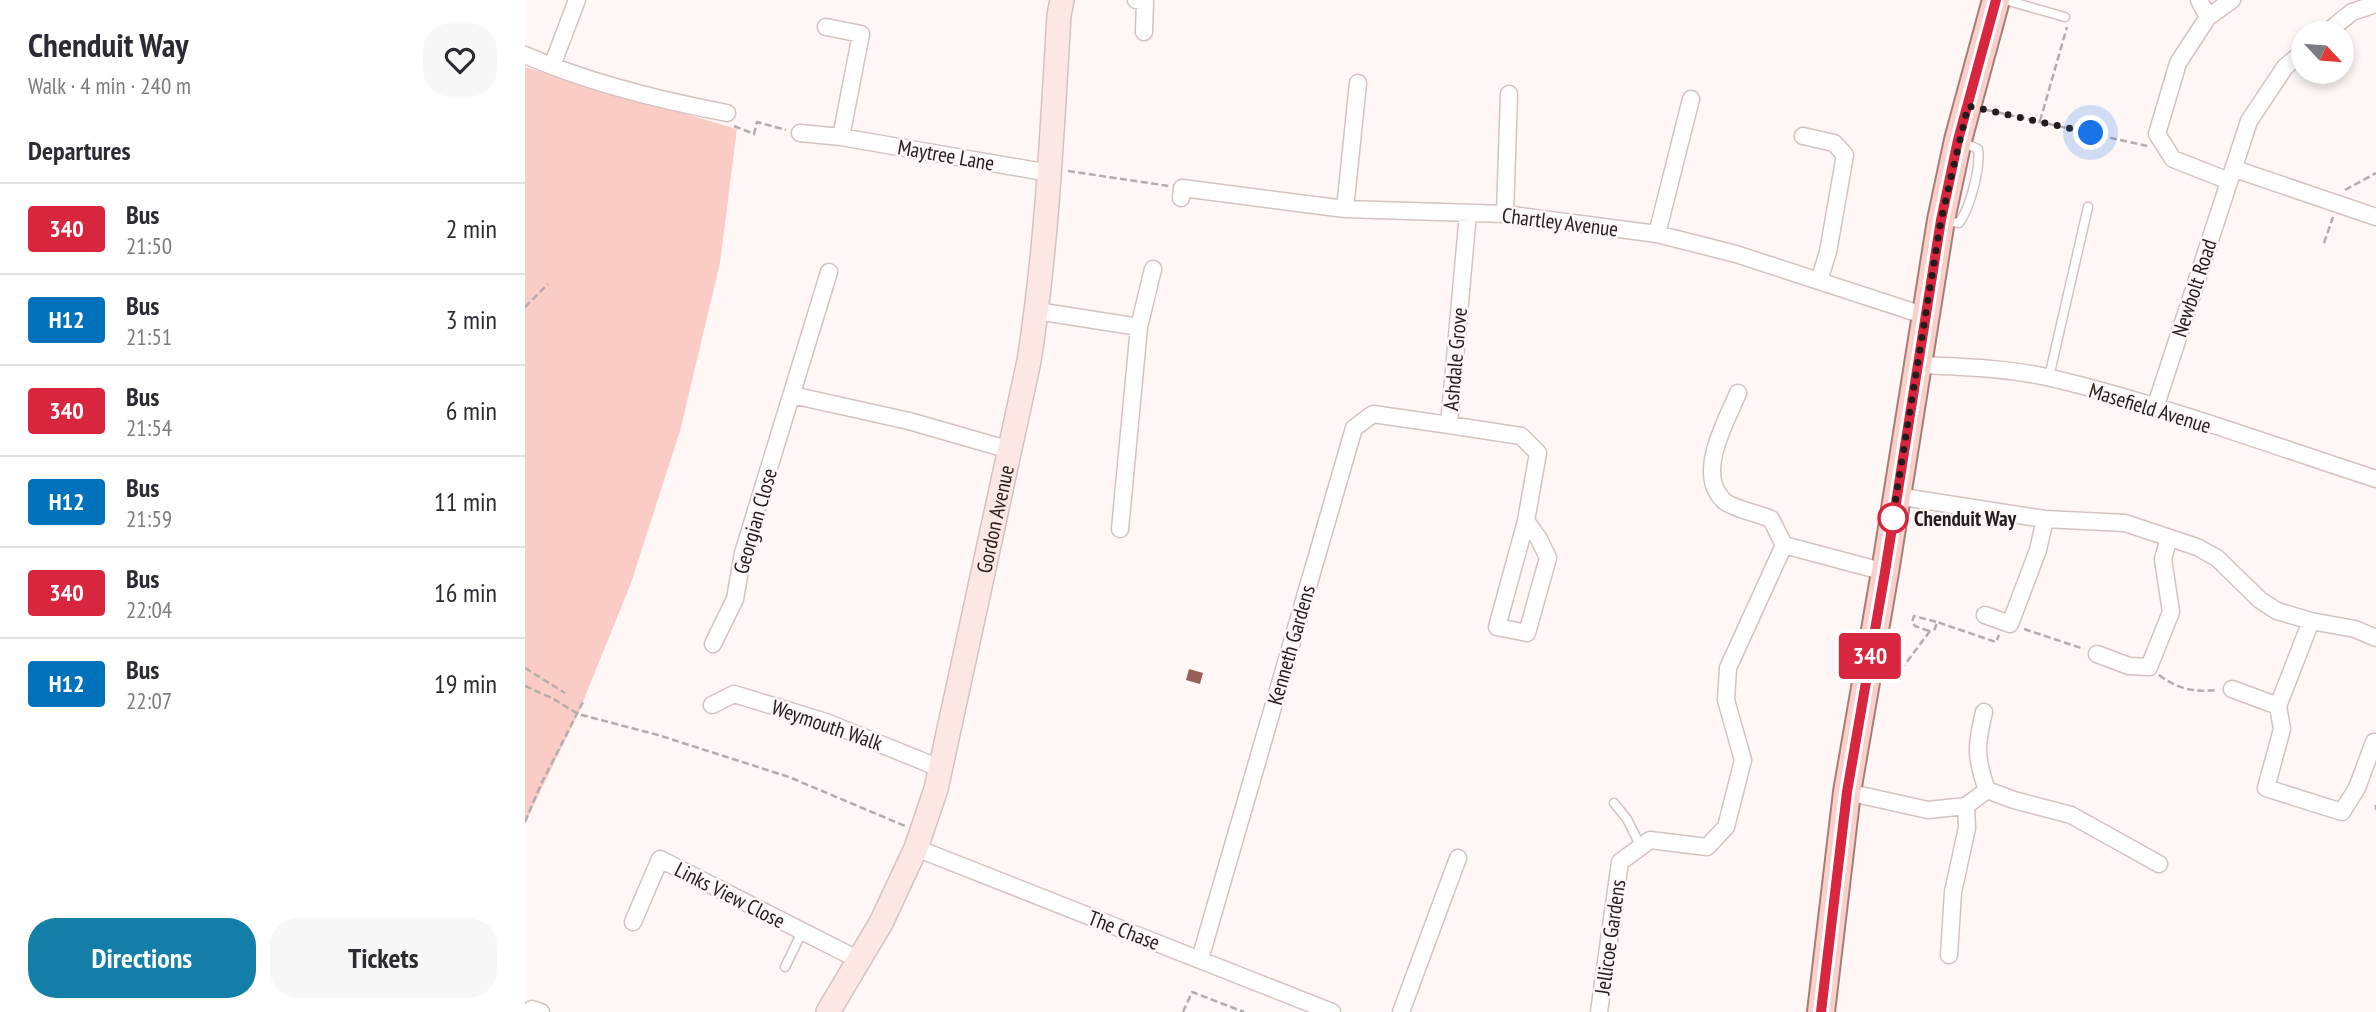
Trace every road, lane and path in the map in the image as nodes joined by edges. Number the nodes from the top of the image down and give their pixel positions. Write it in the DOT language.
graph roads {
  1 [pos="577,0"];
  2 [pos="1062,0"];
  3 [pos="1136,0"];
  4 [pos="1996,0"];
  5 [pos="2004,0"];
  6 [pos="2199,0"];
  7 [pos="2232,0"];
  8 [pos="2376,4"];
  9 [pos="2067,18"];
  10 [pos="2208,18"];
  11 [pos="2341,21"];
  12 [pos="826,27"];
  13 [pos="1144,32"];
  14 [pos="525,55"];
  15 [pos="2291,61"];
  16 [pos="552,66"];
  17 [pos="1358,83"];
  18 [pos="1509,94"];
  19 [pos="1691,99"];
  20 [pos="1968,106"];
  21 [pos="727,113"];
  22 [pos="2041,121"];
  23 [pos="800,133"];
  24 [pos="1803,136"];
  25 [pos="841,137"];
  26 [pos="2168,151"];
  27 [pos="1050,168"];
  28 [pos="2376,173"];
  29 [pos="2232,175"];
  30 [pos="1182,193"];
  31 [pos="2339,198"];
  32 [pos="2088,207"];
  33 [pos="1345,209"];
  34 [pos="1468,213"];
  35 [pos="1505,214"];
  36 [pos="2376,217"];
  37 [pos="1657,234"];
  38 [pos="2324,243"];
  39 [pos="1153,270"];
  40 [pos="829,272"];
  41 [pos="1819,281"];
  42 [pos="548,284"];
  43 [pos="525,307"];
  44 [pos="1037,311"];
  45 [pos="1926,316"];
  46 [pos="1139,327"];
  47 [pos="1919,365"];
  48 [pos="2049,377"];
  49 [pos="1738,393"];
  50 [pos="792,395"];
  51 [pos="2154,408"];
  52 [pos="1449,425"];
  53 [pos="1010,450"];
  54 [pos="2376,479"];
  55 [pos="1896,496"];
  56 [pos="2045,519"];
  57 [pos="1526,521"];
  58 [pos="1120,529"];
  59 [pos="2169,538"];
  60 [pos="1784,545"];
  61 [pos="1885,572"];
  62 [pos="1985,615"];
  63 [pos="2311,621"];
  64 [pos="1937,622"];
  65 [pos="2007,623"];
  66 [pos="1930,631"];
  67 [pos="2376,638"];
  68 [pos="713,644"];
  69 [pos="2097,654"];
  70 [pos="1868,667"];
  71 [pos="2148,667"];
  72 [pos="525,668"];
  73 [pos="525,686"];
  74 [pos="2232,689"];
  75 [pos="565,693"];
  76 [pos="583,702"];
  77 [pos="712,705"];
  78 [pos="2278,706"];
  79 [pos="1984,712"];
  80 [pos="578,714"];
  81 [pos="2374,742"];
  82 [pos="942,769"];
  83 [pos="1987,790"];
  84 [pos="1847,792"];
  85 [pos="1614,803"];
  86 [pos="1966,806"];
  87 [pos="525,822"];
  88 [pos="919,840"];
  89 [pos="1641,847"];
  90 [pos="1458,858"];
  91 [pos="2159,864"];
  92 [pos="633,922"];
  93 [pos="802,932"];
  94 [pos="1949,955"];
  95 [pos="1200,959"];
  96 [pos="861,961"];
  97 [pos="785,967"];
  98 [pos="527,1012"];
  99 [pos="541,1012"];
  100 [pos="828,1012"];
  101 [pos="1183,1012"];
  102 [pos="1244,1012"];
  103 [pos="1332,1012"];
  104 [pos="1402,1012"];
  105 [pos="1599,1012"];
  106 [pos="1821,1012"];
  1 -- 16 [label="street"];
  2 -- 27 [label="street, Gordon Avenue"];
  3 -- 13 [label="street"];
  4 -- 20 [label="main road"];
  5 -- 9 [label="lane"];
  6 -- 10 [label="street"];
  7 -- 10 [label="street"];
  8 -- 11 [label="street"];
  9 -- 22 [label="path"];
  10 -- 26 [label="street"];
  12 -- 25 [label="street"];
  14 -- 16 [label="street"];
  15 -- 29 [label="street, Newbolt Road"];
  16 -- 21 [label="street"];
  17 -- 33 [label="street"];
  18 -- 35 [label="street"];
  19 -- 37 [label="street"];
  20 -- 22 [label="path"];
  20 -- 45 [label="main road"];
  21 -- 23 [label="path"];
  22 -- 26 [label="path"];
  23 -- 25 [label="street, Maytree Lane"];
  24 -- 41 [label="street"];
  25 -- 27 [label="street, Maytree Lane"];
  26 -- 29 [label="street"];
  27 -- 30 [label="path"];
  27 -- 44 [label="street, Gordon Avenue"];
  28 -- 31 [label="path"];
  29 -- 31 [label="street"];
  29 -- 51 [label="street, Newbolt Road"];
  30 -- 33 [label="street, Chartley Avenue"];
  31 -- 36 [label="street"];
  31 -- 38 [label="path"];
  32 -- 48 [label="lane"];
  33 -- 34 [label="street, Chartley Avenue"];
  34 -- 35 [label="street, Chartley Avenue"];
  34 -- 52 [label="street, Ashdale Grove"];
  35 -- 37 [label="street, Chartley Avenue"];
  37 -- 41 [label="street, Chartley Avenue"];
  39 -- 46 [label="street"];
  40 -- 50 [label="street, Georgian Close"];
  41 -- 45 [label="street, Chartley Avenue"];
  42 -- 43 [label="path"];
  44 -- 46 [label="street"];
  44 -- 53 [label="street, Gordon Avenue"];
  45 -- 47 [label="main road"];
  46 -- 58 [label="street"];
  47 -- 48 [label="street, Masefield Avenue"];
  47 -- 55 [label="main road"];
  48 -- 51 [label="street, Masefield Avenue"];
  49 -- 60 [label="street"];
  50 -- 53 [label="street"];
  50 -- 68 [label="street, Georgian Close"];
  51 -- 54 [label="street, Masefield Avenue"];
  52 -- 57 [label="street, Ashdale Grove"];
  52 -- 95 [label="street, Kenneth Gardens"];
  53 -- 82 [label="street, Gordon Avenue"];
  55 -- 56 [label="street"];
  55 -- 61 [label="main road"];
  56 -- 59 [label="street"];
  56 -- 65 [label="street"];
  57 -- 57 [label="street, Ashdale Grove"];
  59 -- 63 [label="street"];
  59 -- 71 [label="street"];
  60 -- 61 [label="street"];
  60 -- 89 [label="street"];
  61 -- 70 [label="main road"];
  62 -- 65 [label="street"];
  63 -- 67 [label="street"];
  63 -- 78 [label="street"];
  64 -- 65 [label="path"];
  64 -- 66 [label="path"];
  64 -- 66 [label="path"];
  65 -- 69 [label="path"];
  66 -- 70 [label="path"];
  69 -- 71 [label="street"];
  70 -- 84 [label="main road"];
  71 -- 74 [label="path"];
  72 -- 75 [label="path"];
  73 -- 80 [label="path"];
  74 -- 78 [label="street"];
  76 -- 80 [label="path"];
  77 -- 82 [label="street, Weymouth Walk"];
  78 -- 81 [label="street"];
  79 -- 83 [label="street"];
  80 -- 87 [label="path"];
  80 -- 88 [label="path"];
  82 -- 88 [label="street, Gordon Avenue"];
  83 -- 86 [label="street"];
  83 -- 91 [label="street"];
  84 -- 86 [label="street"];
  84 -- 106 [label="main road"];
  85 -- 89 [label="lane"];
  86 -- 94 [label="street"];
  88 -- 95 [label="street, The Chase"];
  88 -- 96 [label="street, Gordon Avenue"];
  89 -- 105 [label="street, Jellicoe Gardens"];
  90 -- 104 [label="street"];
  92 -- 93 [label="street, Links View Close"];
  93 -- 96 [label="street, Links View Close"];
  93 -- 97 [label="lane"];
  95 -- 103 [label="street, The Chase"];
  96 -- 100 [label="street, Gordon Avenue"];
  98 -- 99 [label="street"];
  101 -- 102 [label="path"];
}
